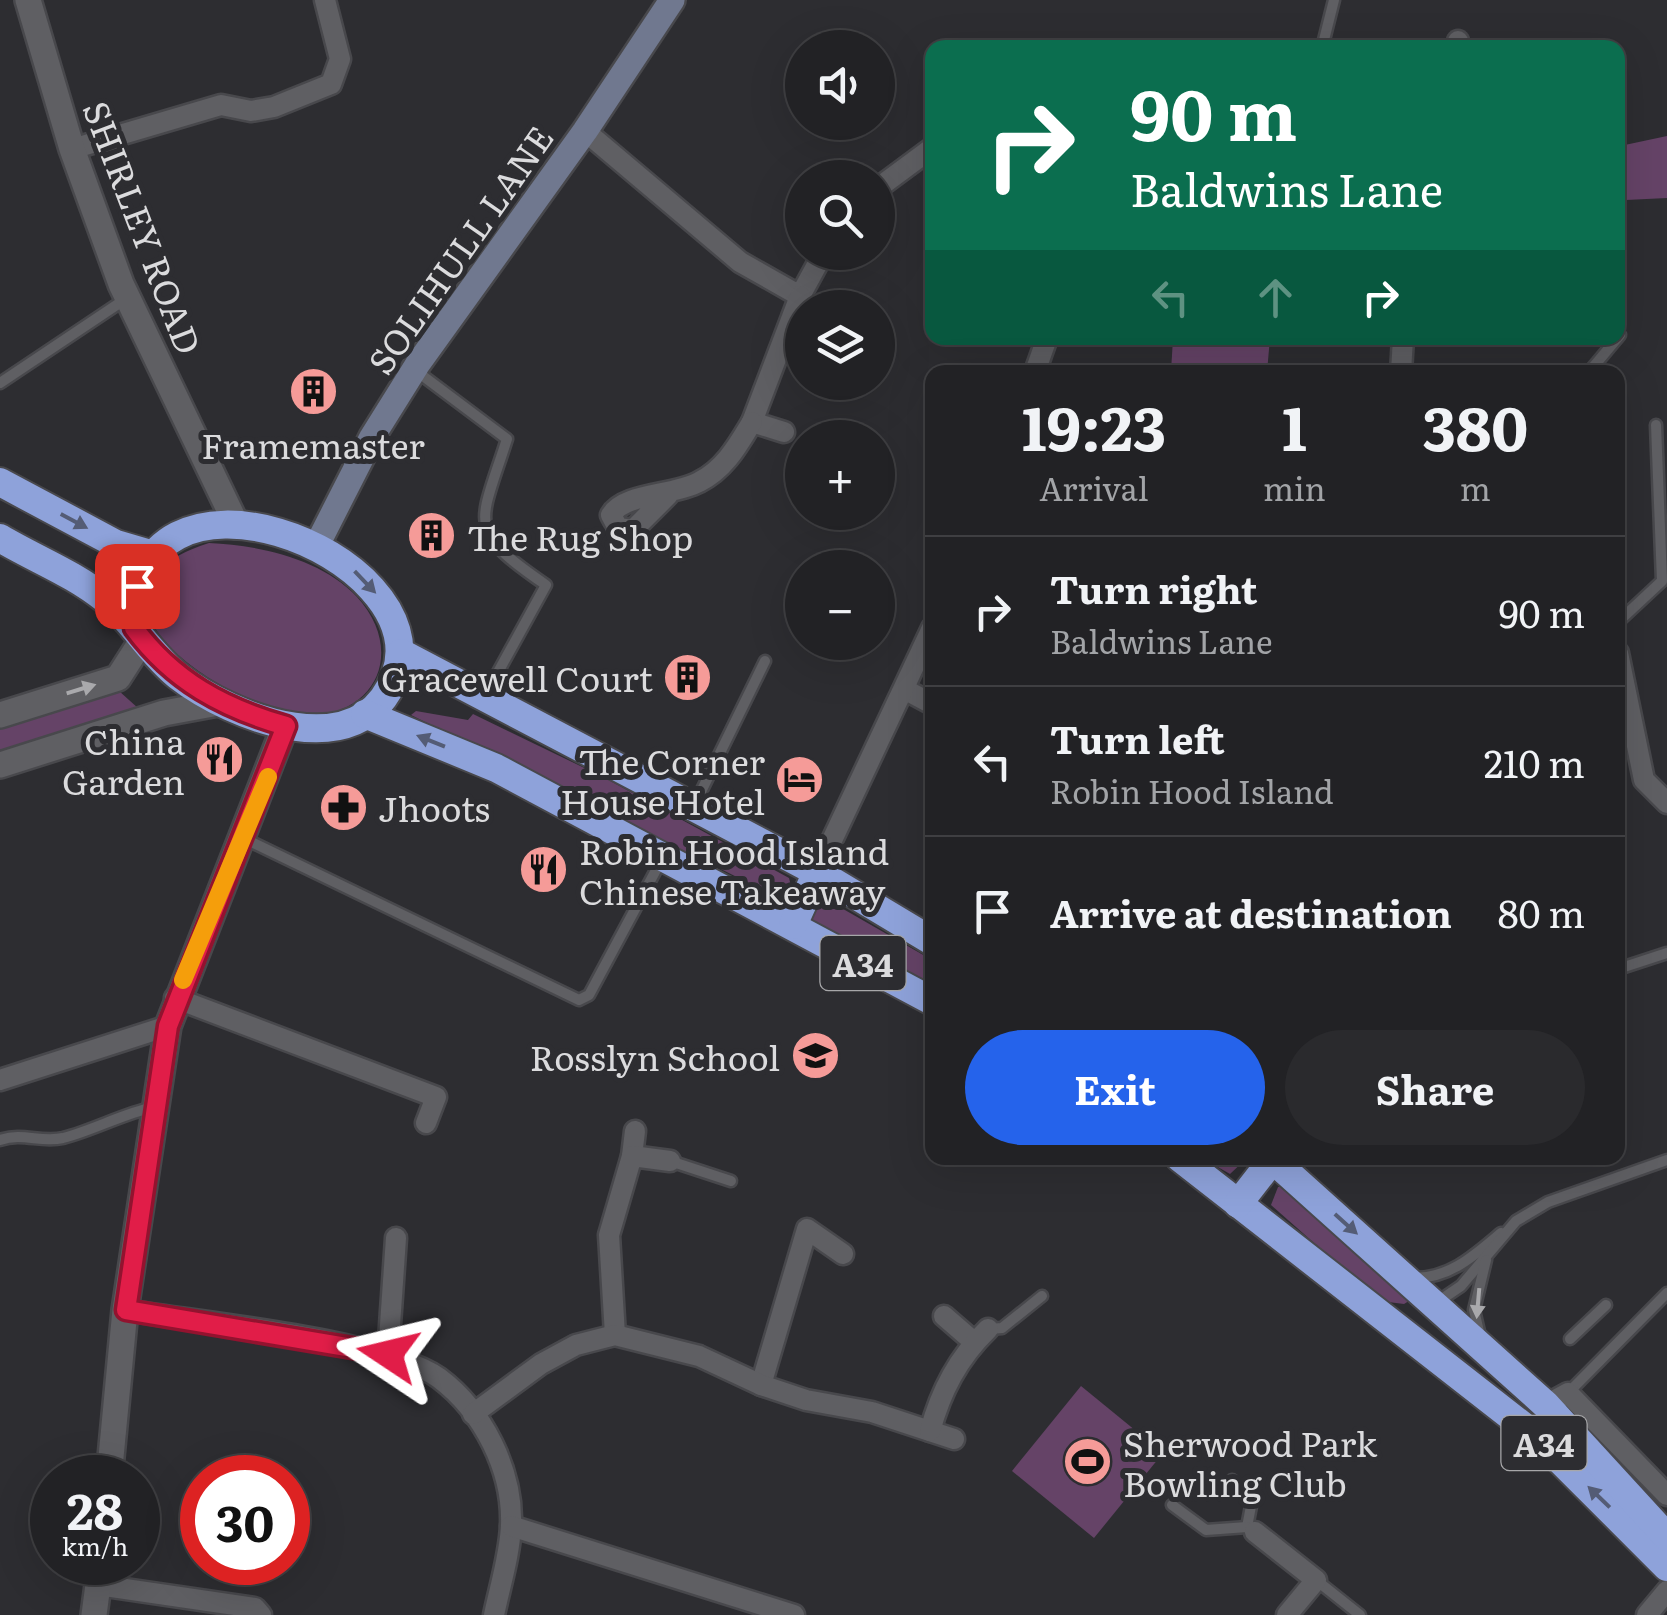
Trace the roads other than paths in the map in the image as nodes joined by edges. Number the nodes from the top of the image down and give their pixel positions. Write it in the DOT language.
graph roads {
  1 [pos="28,0"];
  2 [pos="325,0"];
  3 [pos="672,0"];
  4 [pos="1334,0"];
  5 [pos="1324,40"];
  6 [pos="584,132"];
  7 [pos="72,149"];
  8 [pos="925,153"];
  9 [pos="895,175"];
  10 [pos="789,290"];
  11 [pos="127,298"];
  12 [pos="785,335"];
  13 [pos="1612,345"];
  14 [pos="1595,365"];
  15 [pos="414,370"];
  16 [pos="0,384"];
  17 [pos="752,422"];
  18 [pos="1656,424"];
  19 [pos="784,432"];
  20 [pos="0,482"];
  21 [pos="668,495"];
  22 [pos="237,526"];
  23 [pos="0,538"];
  24 [pos="316,546"];
  25 [pos="150,554"];
  26 [pos="1625,615"];
  27 [pos="139,634"];
  28 [pos="925,643"];
  29 [pos="400,653"];
  30 [pos="765,661"];
  31 [pos="1625,687"];
  32 [pos="904,689"];
  33 [pos="483,699"];
  34 [pos="925,700"];
  35 [pos="218,703"];
  36 [pos="0,714"];
  37 [pos="365,714"];
  38 [pos="286,726"];
  39 [pos="0,765"];
  40 [pos="1667,802"];
  41 [pos="693,807"];
  42 [pos="241,838"];
  43 [pos="664,856"];
  44 [pos="817,872"];
  45 [pos="794,925"];
  46 [pos="925,937"];
  47 [pos="1667,953"];
  48 [pos="1625,967"];
  49 [pos="925,997"];
  50 [pos="176,998"];
  51 [pos="168,1026"];
  52 [pos="0,1080"];
  53 [pos="155,1107"];
  54 [pos="426,1123"];
  55 [pos="636,1130"];
  56 [pos="0,1140"];
  57 [pos="632,1156"];
  58 [pos="1667,1160"];
  59 [pos="670,1161"];
  60 [pos="1189,1165"];
  61 [pos="1268,1165"];
  62 [pos="1281,1165"];
  63 [pos="731,1181"];
  64 [pos="1238,1204"];
  65 [pos="1516,1221"];
  66 [pos="396,1238"];
  67 [pos="843,1254"];
  68 [pos="1486,1260"];
  69 [pos="1406,1278"];
  70 [pos="1667,1293"];
  71 [pos="1042,1296"];
  72 [pos="1606,1306"];
  73 [pos="126,1310"];
  74 [pos="944,1316"];
  75 [pos="1422,1317"];
  76 [pos="614,1335"];
  77 [pos="981,1335"];
  78 [pos="1570,1339"];
  79 [pos="1483,1348"];
  80 [pos="388,1354"];
  81 [pos="761,1386"];
  82 [pos="1557,1399"];
  83 [pos="473,1414"];
  84 [pos="930,1431"];
  85 [pos="954,1439"];
  86 [pos="111,1455"];
  87 [pos="1232,1480"];
  88 [pos="1667,1495"];
  89 [pos="1172,1505"];
  90 [pos="511,1526"];
  91 [pos="1251,1530"];
  92 [pos="1667,1537"];
  93 [pos="1667,1567"];
  94 [pos="1316,1580"];
  95 [pos="98,1585"];
  96 [pos="149,1585"];
  97 [pos="1667,1591"];
  98 [pos="94,1615"];
  99 [pos="261,1615"];
  100 [pos="494,1615"];
  101 [pos="794,1615"];
  102 [pos="1287,1615"];
  103 [pos="1360,1615"];
  104 [pos="1647,1615"];
  1 -- 7 [label="street, SHIRLEY ROAD"];
  2 -- 7 [label="street"];
  3 -- 6 [label="main road, SOLIHULL LANE"];
  4 -- 5 [label="lane"];
  6 -- 10 [label="street"];
  6 -- 15 [label="main road, SOLIHULL LANE"];
  7 -- 11 [label="street, SHIRLEY ROAD"];
  8 -- 9 [label="street"];
  11 -- 16 [label="lane"];
  11 -- 22 [label="street, SHIRLEY ROAD"];
  12 -- 17 [label="street"];
  13 -- 14 [label="lane"];
  15 -- 24 [label="main road, SOLIHULL LANE"];
  15 -- 33 [label="lane"];
  17 -- 19 [label="street"];
  17 -- 21 [label="street"];
  18 -- 26 [label="lane"];
  20 -- 25 [label="highway, one-way"];
  22 -- 24 [label="highway"];
  22 -- 25 [label="highway"];
  23 -- 27 [label="highway"];
  24 -- 29 [label="highway, one-way"];
  25 -- 27 [label="highway"];
  27 -- 35 [label="highway"];
  36 -- 27 [label="street, one-way"];
  28 -- 32 [label="street"];
  29 -- 33 [label="highway, A34"];
  29 -- 37 [label="highway"];
  30 -- 41 [label="lane"];
  31 -- 40 [label="street"];
  32 -- 34 [label="street"];
  32 -- 44 [label="street"];
  33 -- 41 [label="highway, A34"];
  35 -- 38 [label="highway"];
  35 -- 39 [label="street"];
  37 -- 38 [label="highway"];
  43 -- 37 [label="highway, A34, one-way"];
  38 -- 42 [label="street"];
  41 -- 44 [label="highway, A34"];
  42 -- 43 [label="lane"];
  42 -- 50 [label="street"];
  43 -- 45 [label="highway, A34"];
  44 -- 45 [label="highway"];
  44 -- 46 [label="highway, A34"];
  45 -- 49 [label="highway, A34"];
  47 -- 48 [label="lane"];
  50 -- 51 [label="street"];
  50 -- 54 [label="street"];
  51 -- 52 [label="street"];
  51 -- 53 [label="street"];
  53 -- 56 [label="lane"];
  53 -- 73 [label="street"];
  55 -- 57 [label="street"];
  57 -- 59 [label="street"];
  57 -- 76 [label="street"];
  58 -- 65 [label="lane"];
  59 -- 63 [label="lane"];
  60 -- 64 [label="highway, A34"];
  61 -- 64 [label="highway"];
  62 -- 69 [label="highway, A34, one-way"];
  64 -- 75 [label="highway, A34"];
  65 -- 68 [label="lane"];
  65 -- 69 [label="lane"];
  66 -- 80 [label="street"];
  67 -- 81 [label="street"];
  68 -- 75 [label="lane"];
  68 -- 79 [label="lane, one-way"];
  69 -- 75 [label="highway, A34"];
  70 -- 82 [label="lane"];
  71 -- 77 [label="lane"];
  72 -- 78 [label="lane"];
  73 -- 80 [label="street"];
  73 -- 86 [label="street"];
  74 -- 77 [label="street"];
  75 -- 79 [label="highway, A34"];
  93 -- 75 [label="highway, A34, one-way"];
  76 -- 81 [label="street"];
  76 -- 83 [label="street"];
  77 -- 84 [label="street"];
  79 -- 82 [label="highway, A34"];
  80 -- 83 [label="street"];
  81 -- 84 [label="street"];
  82 -- 88 [label="street"];
  82 -- 92 [label="highway, A34"];
  83 -- 90 [label="street"];
  84 -- 85 [label="street"];
  87 -- 91 [label="lane"];
  89 -- 91 [label="lane"];
  90 -- 100 [label="street"];
  90 -- 101 [label="street"];
  91 -- 94 [label="street"];
  94 -- 102 [label="street"];
  94 -- 103 [label="lane"];
  95 -- 98 [label="street"];
  96 -- 99 [label="street"];
  97 -- 104 [label="street"];
}
